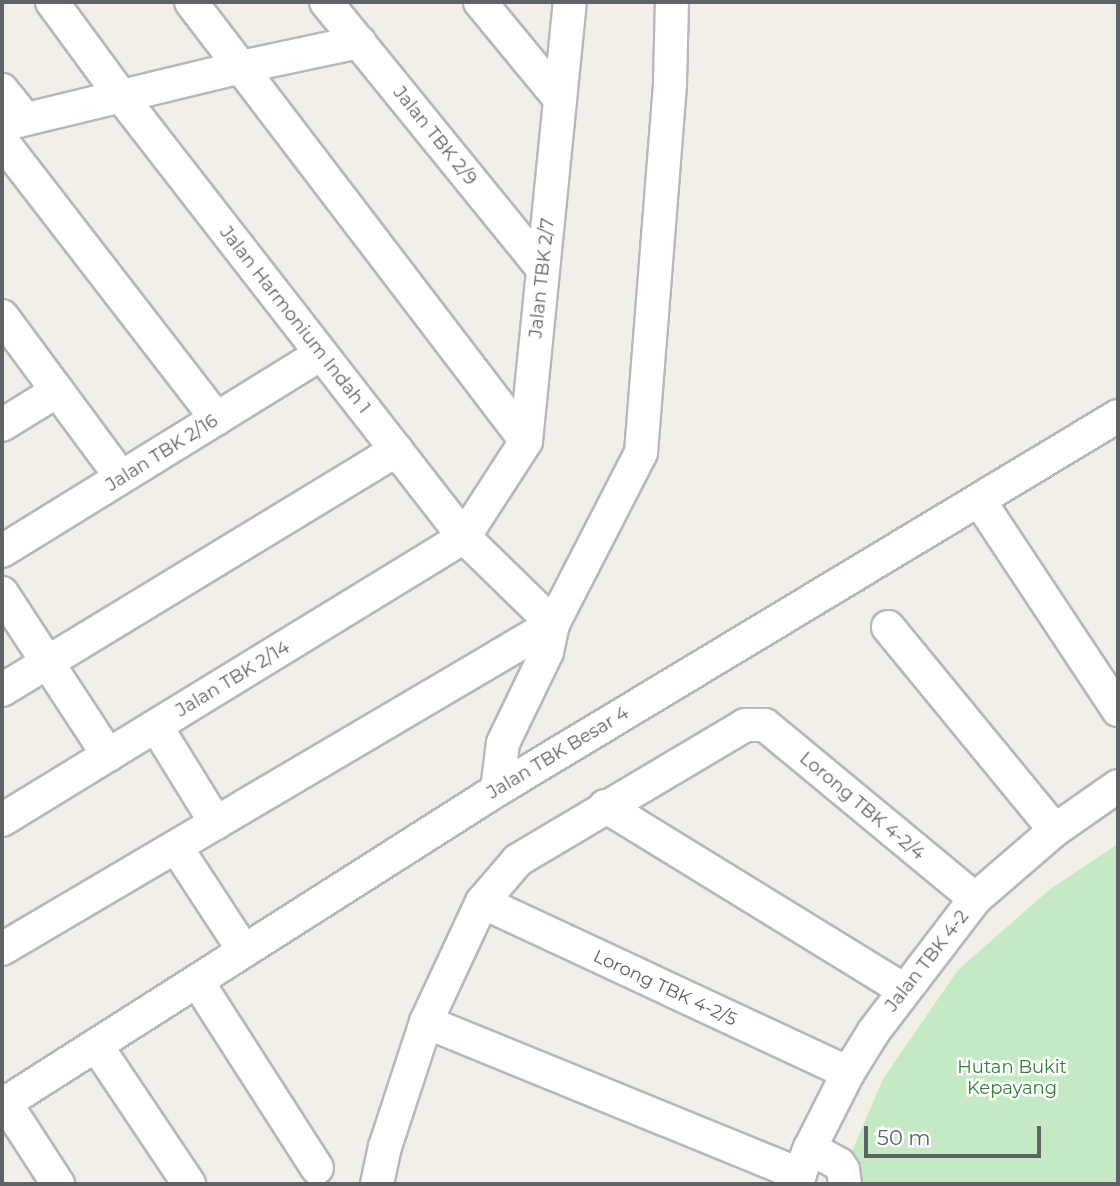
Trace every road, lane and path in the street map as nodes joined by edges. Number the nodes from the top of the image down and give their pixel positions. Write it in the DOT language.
graph roads {
  1 [pos="52,2"];
  2 [pos="191,2"];
  3 [pos="326,2"];
  4 [pos="480,2"];
  5 [pos="570,2"];
  6 [pos="672,2"];
  7 [pos="359,42"];
  8 [pos="241,67"];
  9 [pos="2,90"];
  10 [pos="121,96"];
  11 [pos="560,99"];
  12 [pos="13,122"];
  13 [pos="2,141"];
  14 [pos="543,270"];
  15 [pos="2,316"];
  16 [pos="321,354"];
  17 [pos="57,391"];
  18 [pos="1118,416"];
  19 [pos="217,419"];
  20 [pos="2,425"];
  21 [pos="526,441"];
  22 [pos="397,450"];
  23 [pos="121,477"];
  24 [pos="979,500"];
  25 [pos="464,537"];
  26 [pos="2,551"];
  27 [pos="2,593"];
  28 [pos="554,624"];
  29 [pos="888,626"];
  30 [pos="46,663"];
  31 [pos="2,690"];
  32 [pos="1118,710"];
  33 [pos="156,726"];
  34 [pos="108,755"];
  35 [pos="1118,786"];
  36 [pos="497,790"];
  37 [pos="605,806"];
  38 [pos="2,820"];
  39 [pos="216,823"];
  40 [pos="1055,830"];
  41 [pos="176,846"];
  42 [pos="975,900"];
  43 [pos="482,902"];
  44 [pos="2,950"];
  45 [pos="244,951"];
  46 [pos="197,981"];
  47 [pos="903,989"];
  48 [pos="426,1022"];
  49 [pos="96,1045"];
  50 [pos="848,1073"];
  51 [pos="3,1103"];
  52 [pos="317,1168"];
  53 [pos="802,1169"];
  54 [pos="58,1184"];
  55 [pos="189,1184"];
  56 [pos="377,1184"];
  57 [pos="845,1184"];
  1 -- 10 [label="street, Jalan Harmonium Indah 1"];
  2 -- 8 [label="street"];
  3 -- 7 [label="street, Jalan TBK 2/9"];
  4 -- 11 [label="street"];
  5 -- 11 [label="street, Jalan TBK 2/7"];
  6 -- 28 [label="street"];
  7 -- 8 [label="street"];
  7 -- 14 [label="street, Jalan TBK 2/9"];
  8 -- 10 [label="street"];
  8 -- 21 [label="street"];
  9 -- 12 [label="street"];
  10 -- 12 [label="street"];
  10 -- 16 [label="street, Jalan Harmonium Indah 1"];
  11 -- 14 [label="street, Jalan TBK 2/7"];
  13 -- 19 [label="street"];
  14 -- 21 [label="street, Jalan TBK 2/7"];
  15 -- 17 [label="street"];
  16 -- 19 [label="street, Jalan TBK 2/16"];
  16 -- 22 [label="street, Jalan Harmonium Indah 1"];
  17 -- 20 [label="street"];
  17 -- 23 [label="street"];
  18 -- 24 [label="street, Jalan TBK Besar 4"];
  19 -- 23 [label="street, Jalan TBK 2/16"];
  21 -- 25 [label="street, Jalan TBK 2/7"];
  22 -- 25 [label="street, Jalan Harmonium Indah 1"];
  22 -- 30 [label="street"];
  23 -- 26 [label="street, Jalan TBK 2/16"];
  24 -- 32 [label="street"];
  24 -- 36 [label="street, Jalan TBK Besar 4"];
  25 -- 28 [label="street, Jalan Harmonium Indah 1"];
  25 -- 33 [label="street, Jalan TBK 2/14"];
  27 -- 30 [label="street"];
  28 -- 36 [label="street"];
  28 -- 39 [label="street"];
  29 -- 40 [label="street"];
  30 -- 31 [label="street"];
  30 -- 34 [label="street"];
  33 -- 34 [label="street, Jalan TBK 2/14"];
  33 -- 39 [label="street"];
  34 -- 38 [label="street, Jalan TBK 2/14"];
  35 -- 40 [label="street, Jalan TBK 4-2"];
  36 -- 45 [label="street, Jalan TBK Besar 4"];
  37 -- 42 [label="street, Lorong TBK 4-2/4"];
  37 -- 43 [label="street"];
  37 -- 47 [label="street"];
  39 -- 41 [label="street"];
  40 -- 42 [label="street, Jalan TBK 4-2"];
  41 -- 44 [label="street"];
  41 -- 45 [label="street"];
  42 -- 47 [label="street, Jalan TBK 4-2"];
  43 -- 48 [label="street"];
  43 -- 50 [label="street, Lorong TBK 4-2/5"];
  45 -- 46 [label="street, Jalan TBK Besar 4"];
  46 -- 49 [label="street, Jalan TBK Besar 4"];
  46 -- 52 [label="street"];
  47 -- 50 [label="street, Jalan TBK 4-2"];
  48 -- 53 [label="street"];
  48 -- 56 [label="street"];
  49 -- 51 [label="street, Jalan TBK Besar 4"];
  49 -- 55 [label="street"];
  50 -- 53 [label="street, Jalan TBK 4-2"];
  51 -- 54 [label="street"];
  53 -- 57 [label="street"];
}
